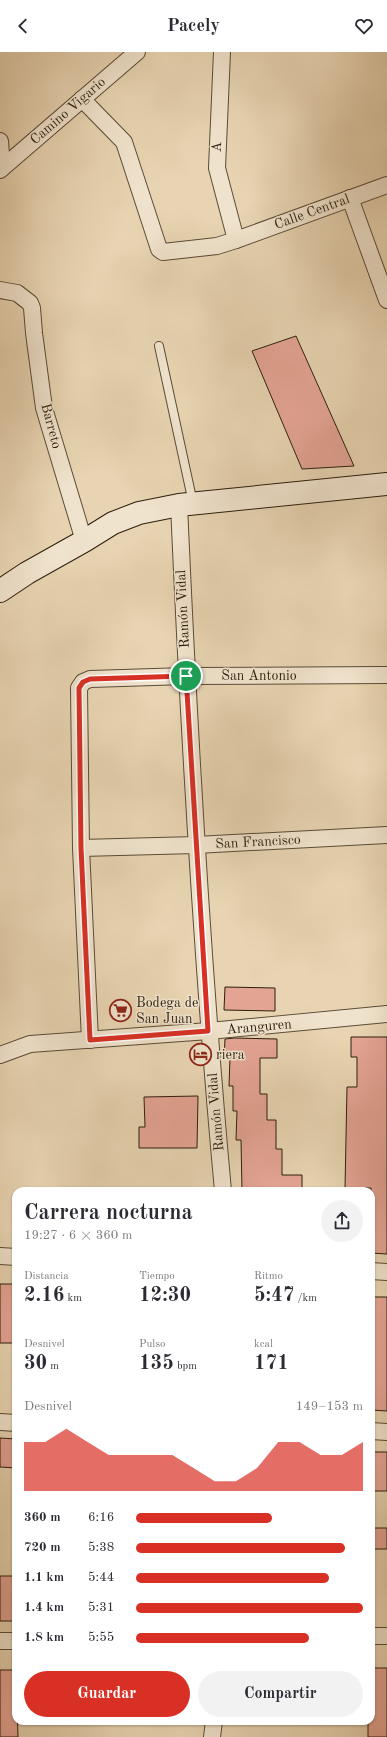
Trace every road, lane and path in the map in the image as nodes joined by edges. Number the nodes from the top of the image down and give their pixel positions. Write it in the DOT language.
graph roads {
  1 [pos="222,52"];
  2 [pos="135,53"];
  3 [pos="82,99"];
  4 [pos="0,141"];
  5 [pos="1,169"];
  6 [pos="387,185"];
  7 [pos="350,198"];
  8 [pos="236,240"];
  9 [pos="0,290"];
  10 [pos="387,300"];
  11 [pos="159,346"];
  12 [pos="387,484"];
  13 [pos="186,504"];
  14 [pos="84,541"];
  15 [pos="0,591"];
  16 [pos="387,675"];
  17 [pos="186,676"];
  18 [pos="387,835"];
  19 [pos="196,845"];
  20 [pos="81,848"];
  21 [pos="387,1014"];
  22 [pos="208,1031"];
  23 [pos="90,1040"];
  24 [pos="0,1055"];
  25 [pos="223,1187"];
  26 [pos="0,1256"];
  27 [pos="12,1257"];
  28 [pos="375,1271"];
  29 [pos="387,1272"];
  30 [pos="0,1422"];
  31 [pos="12,1423"];
  32 [pos="375,1431"];
  33 [pos="387,1432"];
  34 [pos="375,1636"];
  35 [pos="387,1636"];
  36 [pos="0,1641"];
  37 [pos="12,1641"];
  38 [pos="214,1725"];
  39 [pos="212,1737"];
  1 -- 8 [label="street, A"];
  2 -- 3 [label="street, Camino Vigario"];
  3 -- 5 [label="street, Camino Vigario"];
  3 -- 8 [label="street, Calle Central"];
  4 -- 5 [label="street"];
  6 -- 7 [label="street, Calle Central"];
  7 -- 8 [label="street, Calle Central"];
  7 -- 10 [label="street"];
  9 -- 14 [label="street, Barreto"];
  11 -- 13 [label="lane"];
  12 -- 13 [label="main road"];
  13 -- 14 [label="main road"];
  13 -- 17 [label="street, Ramón Vidal"];
  14 -- 15 [label="main road"];
  16 -- 17 [label="street, San Antonio"];
  17 -- 19 [label="street, Ramón Vidal"];
  17 -- 20 [label="street, San Antonio"];
  18 -- 19 [label="street, San Francisco"];
  19 -- 20 [label="street, San Francisco"];
  19 -- 22 [label="street, Ramón Vidal"];
  20 -- 23 [label="street"];
  21 -- 22 [label="street, Aranguren"];
  22 -- 23 [label="street, Aranguren"];
  22 -- 25 [label="street, Ramón Vidal"];
  23 -- 24 [label="street, Aranguren"];
  26 -- 27 [label="street"];
  28 -- 29 [label="street"];
  30 -- 31 [label="street"];
  32 -- 33 [label="street"];
  34 -- 35 [label="street"];
  36 -- 37 [label="street"];
  38 -- 39 [label="street"];
}
